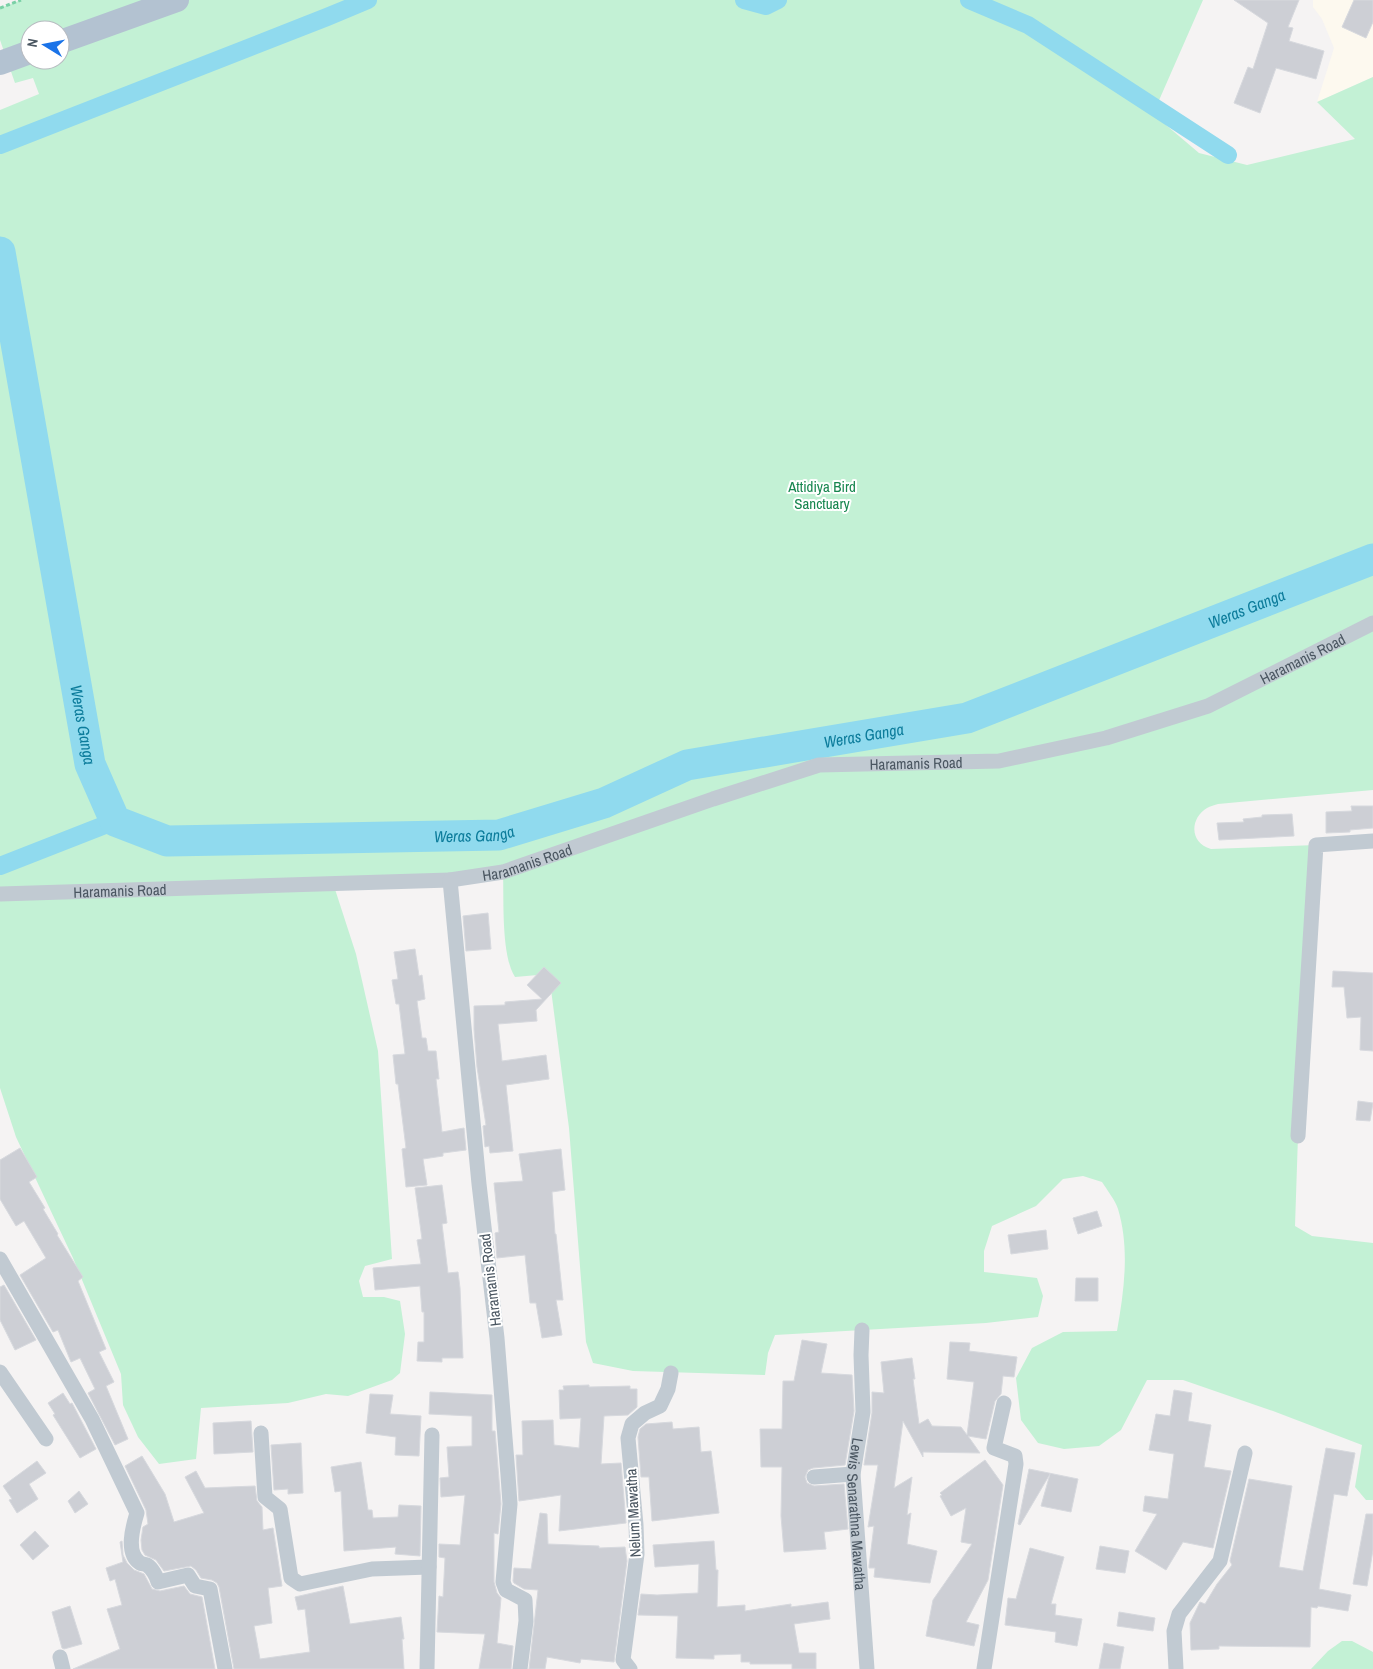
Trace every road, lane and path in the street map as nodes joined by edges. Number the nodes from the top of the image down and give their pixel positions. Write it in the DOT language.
graph roads {
  1 [pos="21,0"];
  2 [pos="177,0"];
  3 [pos="0,8"];
  4 [pos="70,38"];
  5 [pos="20,56"];
  6 [pos="4,62"];
  7 [pos="1373,623"];
  8 [pos="1373,841"];
  9 [pos="450,880"];
  10 [pos="0,894"];
  11 [pos="1298,1136"];
  12 [pos="0,1259"];
  13 [pos="862,1330"];
  14 [pos="0,1372"];
  15 [pos="671,1373"];
  16 [pos="1004,1403"];
  17 [pos="261,1434"];
  18 [pos="432,1435"];
  19 [pos="46,1439"];
  20 [pos="1245,1453"];
  21 [pos="853,1474"];
  22 [pos="814,1477"];
  23 [pos="429,1567"];
  24 [pos="225,1669"];
  25 [pos="426,1669"];
  26 [pos="520,1669"];
  27 [pos="630,1669"];
  28 [pos="867,1669"];
  29 [pos="984,1669"];
  30 [pos="1176,1669"];
  1 -- 3 [label="path"];
  2 -- 4 [label="main road"];
  5 -- 6 [label="main road"];
  7 -- 9 [label="street, Haramanis Road"];
  8 -- 11 [label="street"];
  9 -- 10 [label="street, Haramanis Road"];
  9 -- 26 [label="street, Haramanis Road"];
  12 -- 24 [label="street"];
  13 -- 21 [label="street, Lewis Senarathna Mawatha"];
  14 -- 19 [label="street"];
  15 -- 27 [label="street, Nelum Mawatha"];
  16 -- 29 [label="street"];
  17 -- 23 [label="street"];
  18 -- 23 [label="street"];
  20 -- 30 [label="street"];
  21 -- 22 [label="street"];
  21 -- 28 [label="street, Lewis Senarathna Mawatha"];
  23 -- 25 [label="street"];
}
